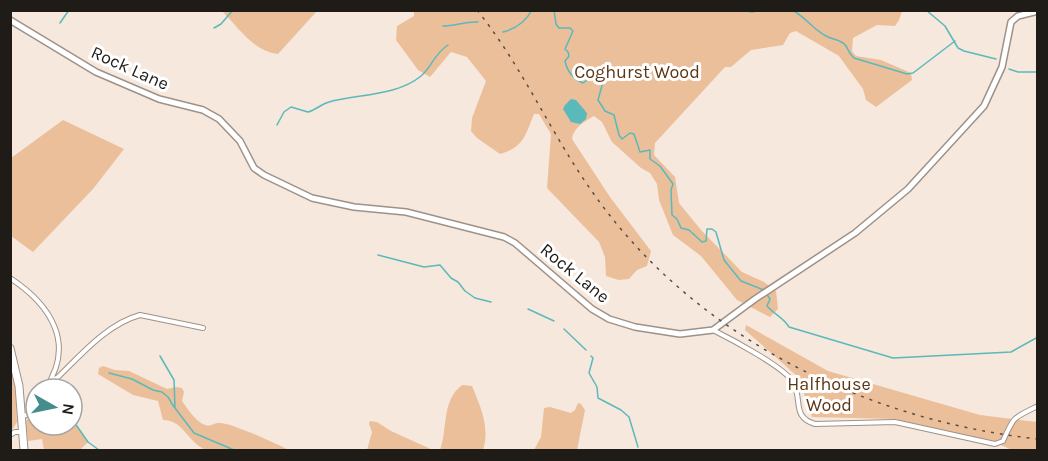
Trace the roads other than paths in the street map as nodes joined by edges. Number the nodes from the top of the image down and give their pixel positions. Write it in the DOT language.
graph roads {
  1 [pos="1038,11"];
  2 [pos="10,20"];
  3 [pos="10,278"];
  4 [pos="203,328"];
  5 [pos="713,330"];
  6 [pos="10,348"];
  7 [pos="52,377"];
  8 [pos="58,377"];
  9 [pos="1038,406"];
  10 [pos="22,416"];
  11 [pos="23,432"];
  12 [pos="10,435"];
  13 [pos="24,450"];
  1 -- 5 [label="street, Rock Lane"];
  2 -- 5 [label="street, Rock Lane"];
  3 -- 7 [label="street"];
  4 -- 8 [label="street"];
  5 -- 9 [label="street"];
  6 -- 10 [label="highway"];
  10 -- 11 [label="highway"];
  11 -- 12 [label="street"];
  11 -- 13 [label="highway"];
}
